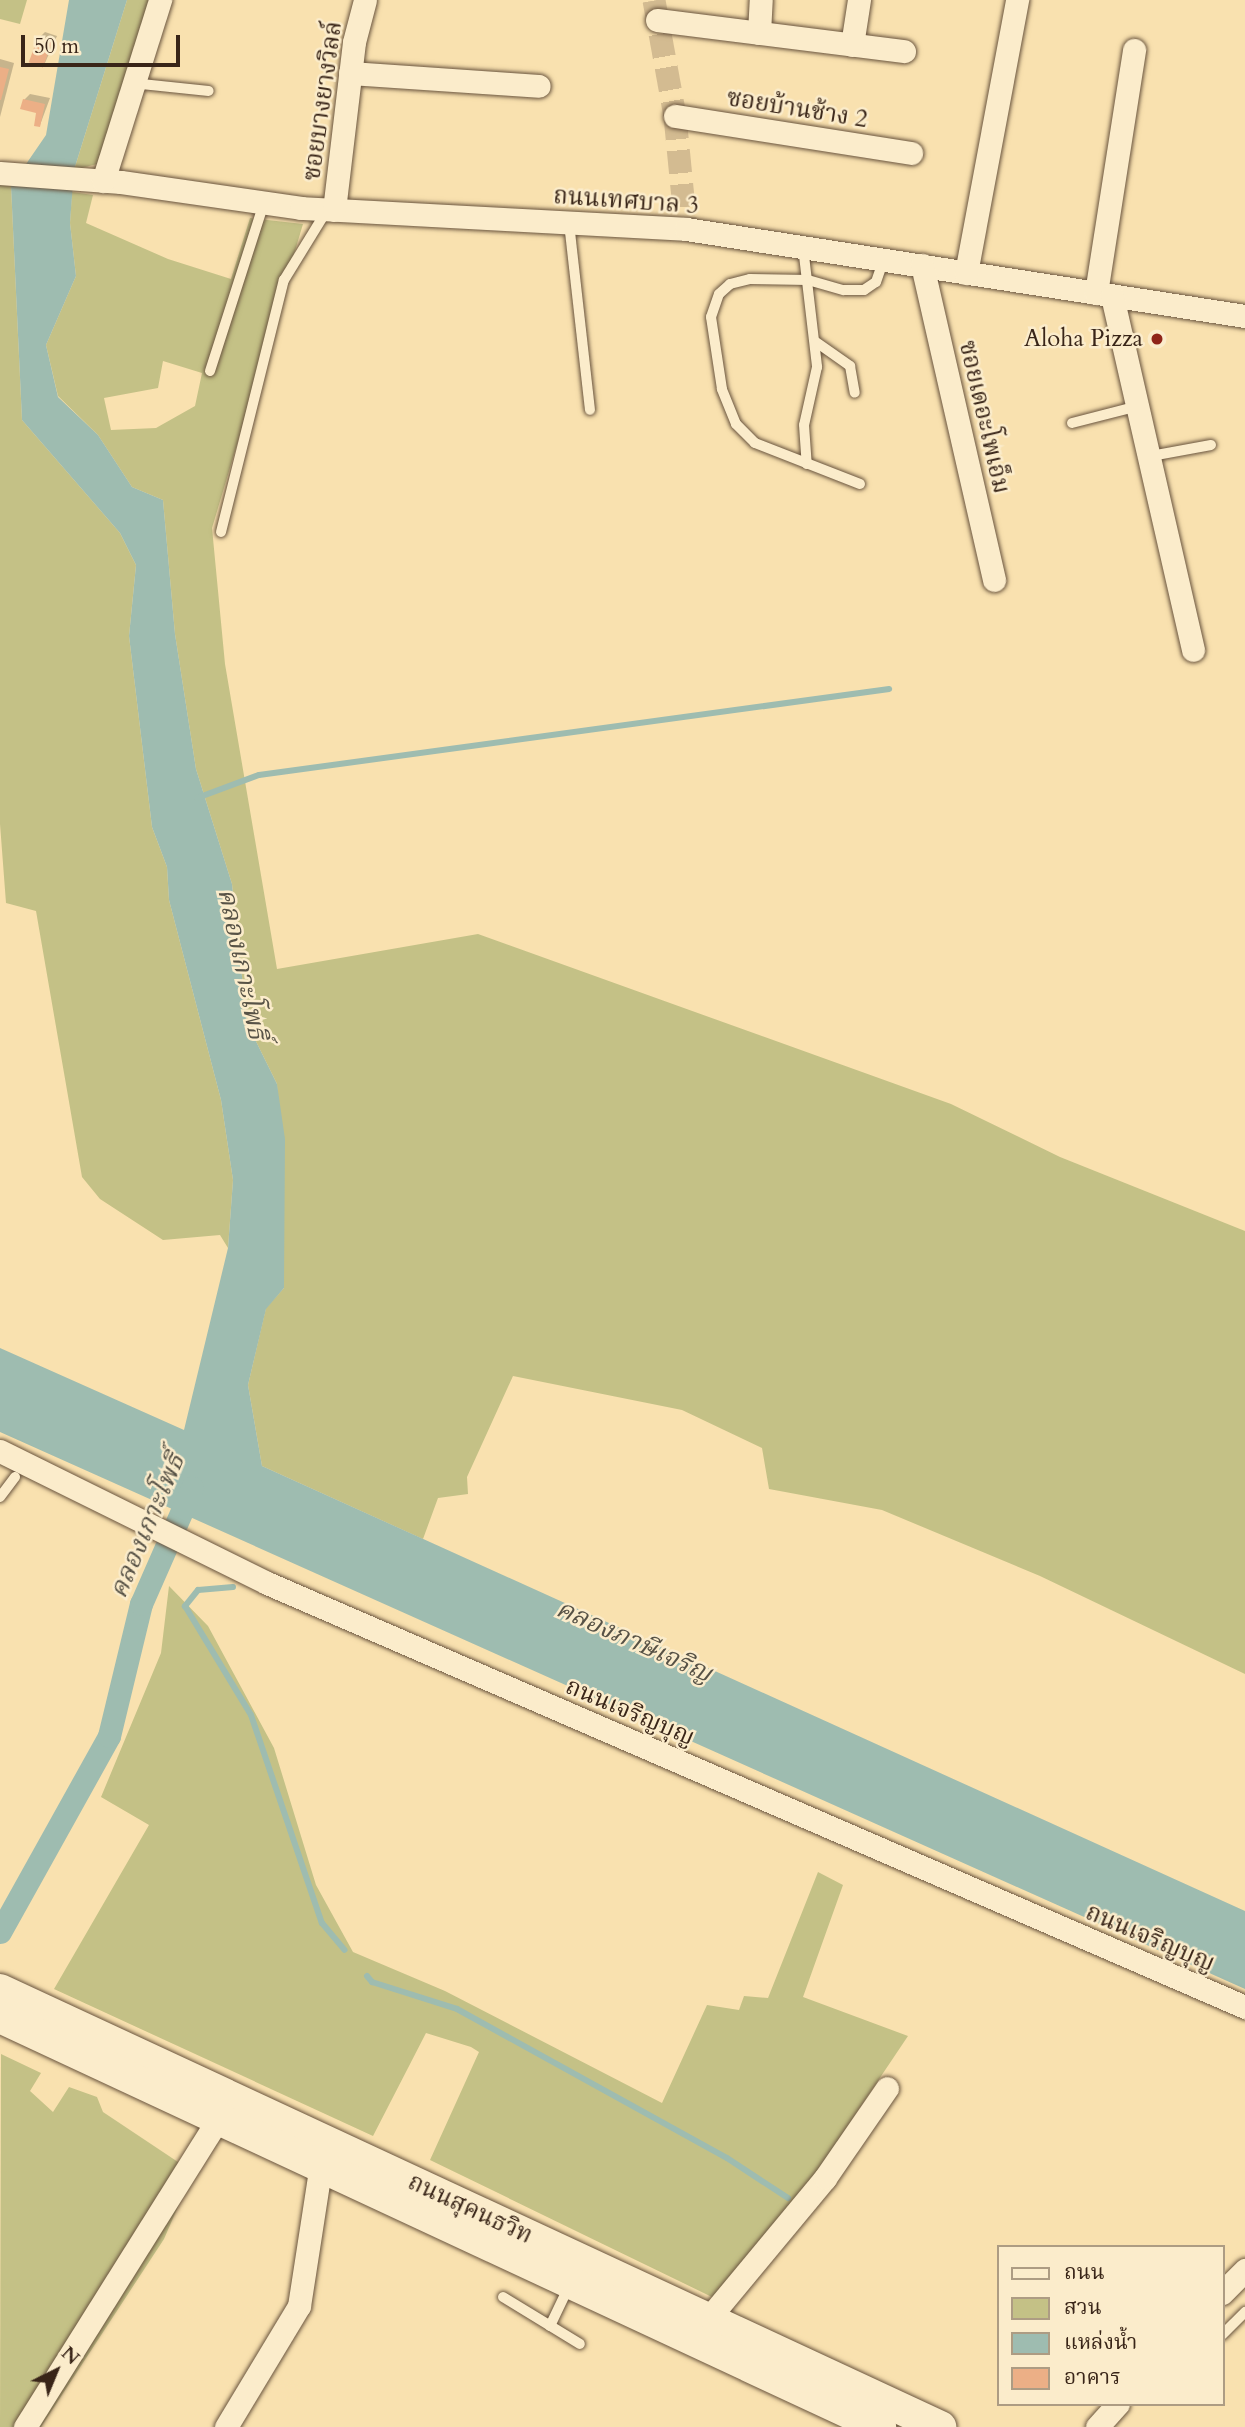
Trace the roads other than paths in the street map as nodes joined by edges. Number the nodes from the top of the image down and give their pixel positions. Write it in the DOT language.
graph roads {
  1 [pos="160,0"];
  2 [pos="365,0"];
  3 [pos="761,0"];
  4 [pos="859,0"];
  5 [pos="1017,0"];
  6 [pos="657,20"];
  7 [pos="759,33"];
  8 [pos="852,45"];
  9 [pos="1135,50"];
  10 [pos="904,51"];
  11 [pos="350,73"];
  12 [pos="132,83"];
  13 [pos="538,86"];
  14 [pos="209,91"];
  15 [pos="675,117"];
  16 [pos="911,153"];
  17 [pos="7,174"];
  18 [pos="94,180"];
  19 [pos="264,203"];
  20 [pos="331,210"];
  21 [pos="569,223"];
  22 [pos="803,247"];
  23 [pos="884,259"];
  24 [pos="922,265"];
  25 [pos="966,273"];
  26 [pos="807,280"];
  27 [pos="1104,295"];
  28 [pos="1245,316"];
  29 [pos="816,342"];
  30 [pos="211,371"];
  31 [pos="855,393"];
  32 [pos="1139,406"];
  33 [pos="590,410"];
  34 [pos="1072,423"];
  35 [pos="1211,445"];
  36 [pos="1151,456"];
  37 [pos="807,464"];
  38 [pos="860,484"];
  39 [pos="221,532"];
  40 [pos="994,580"];
  41 [pos="1193,650"];
  42 [pos="0,1451"];
  43 [pos="15,1477"];
  44 [pos="0,1497"];
  45 [pos="0,1990"];
  46 [pos="1245,2007"];
  47 [pos="0,2017"];
  48 [pos="887,2088"];
  49 [pos="219,2119"];
  50 [pos="322,2154"];
  51 [pos="1245,2270"];
  52 [pos="570,2283"];
  53 [pos="1224,2291"];
  54 [pos="503,2297"];
  55 [pos="1245,2312"];
  56 [pos="708,2319"];
  57 [pos="550,2326"];
  58 [pos="1224,2333"];
  59 [pos="580,2344"];
  60 [pos="1116,2406"];
  61 [pos="25,2427"];
  62 [pos="226,2427"];
  63 [pos="880,2427"];
  64 [pos="940,2427"];
  65 [pos="1097,2427"];
  1 -- 12 [label="street"];
  2 -- 11 [label="street, ซอยบางยางวิลล์"];
  3 -- 7 [label="street"];
  4 -- 8 [label="street"];
  5 -- 25 [label="street"];
  6 -- 7 [label="street"];
  7 -- 8 [label="street"];
  8 -- 10 [label="street"];
  9 -- 27 [label="street"];
  11 -- 13 [label="street"];
  11 -- 20 [label="street, ซอยบางยางวิลล์"];
  12 -- 14 [label="lane"];
  12 -- 18 [label="street"];
  15 -- 16 [label="street, ซอยบ้านช้าง 2"];
  17 -- 18 [label="street, ถนนเทศบาล 3"];
  18 -- 19 [label="street, ถนนเทศบาล 3"];
  19 -- 20 [label="street, ถนนเทศบาล 3"];
  19 -- 30 [label="lane"];
  20 -- 21 [label="street, ถนนเทศบาล 3"];
  20 -- 39 [label="lane"];
  21 -- 22 [label="street, ถนนเทศบาล 3"];
  21 -- 33 [label="lane"];
  22 -- 23 [label="street, ถนนเทศบาล 3"];
  22 -- 26 [label="lane"];
  23 -- 24 [label="street, ถนนเทศบาล 3"];
  23 -- 26 [label="lane"];
  24 -- 25 [label="street, ถนนเทศบาล 3"];
  24 -- 40 [label="street, ซอยเดอะโพเอ็ม"];
  25 -- 27 [label="street, ถนนเทศบาล 3"];
  26 -- 29 [label="lane"];
  26 -- 37 [label="lane"];
  27 -- 28 [label="street, ถนนเทศบาล 3"];
  27 -- 32 [label="street"];
  29 -- 31 [label="lane"];
  29 -- 37 [label="lane"];
  32 -- 34 [label="lane"];
  32 -- 36 [label="street"];
  35 -- 36 [label="lane"];
  36 -- 41 [label="street"];
  37 -- 38 [label="lane"];
  42 -- 46 [label="street, ถนนเจริญบุญ"];
  43 -- 44 [label="lane"];
  45 -- 50 [label="main road, ถนนสุคนธวิท"];
  47 -- 49 [label="main road, ถนนสุคนธวิท"];
  48 -- 56 [label="street"];
  49 -- 50 [label="main road, ถนนสุคนธวิท"];
  49 -- 61 [label="street"];
  50 -- 52 [label="main road, ถนนสุคนธวิท"];
  50 -- 56 [label="main road, ถนนสุคนธวิท"];
  50 -- 62 [label="street"];
  51 -- 53 [label="street"];
  52 -- 57 [label="lane"];
  52 -- 63 [label="main road, ถนนสุคนธวิท"];
  54 -- 57 [label="lane"];
  55 -- 58 [label="lane"];
  56 -- 64 [label="main road, ถนนสุคนธวิท"];
  57 -- 59 [label="lane"];
  60 -- 65 [label="street"];
}
